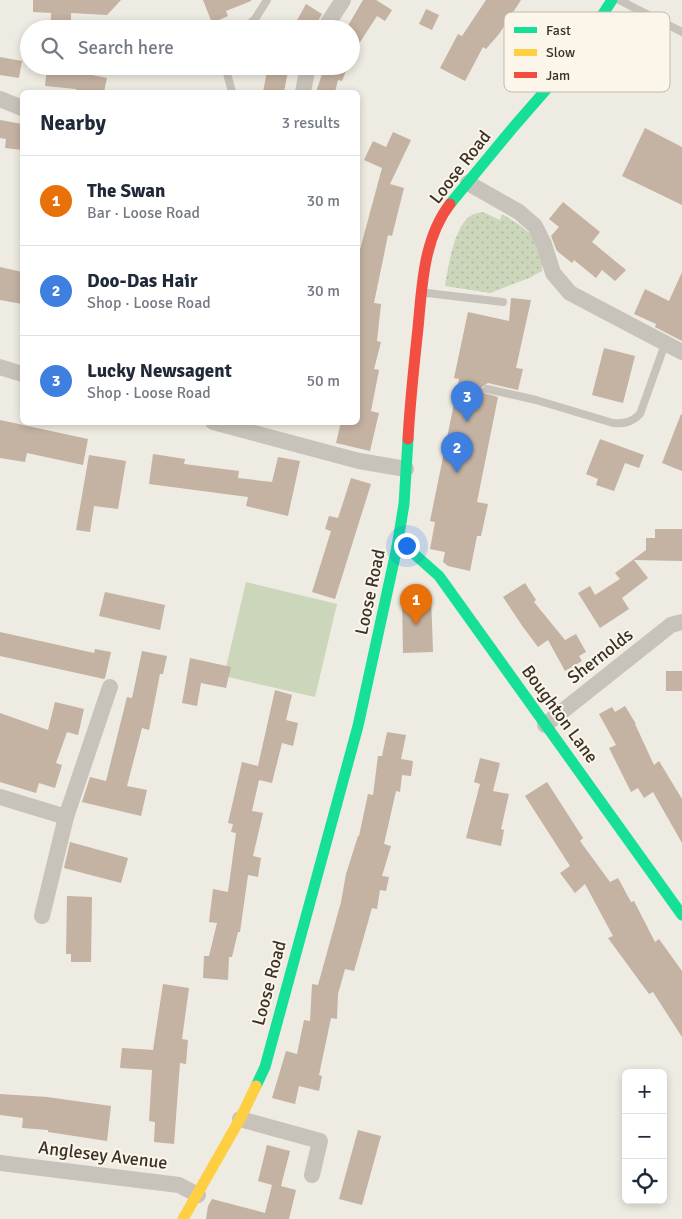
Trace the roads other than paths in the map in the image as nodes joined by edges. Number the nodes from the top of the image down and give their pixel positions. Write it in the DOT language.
graph roads {
  1 [pos="267,0"];
  2 [pos="343,0"];
  3 [pos="612,0"];
  4 [pos="618,0"];
  5 [pos="604,12"];
  6 [pos="642,12"];
  7 [pos="254,20"];
  8 [pos="330,20"];
  9 [pos="670,26"];
  10 [pos="682,32"];
  11 [pos="227,75"];
  12 [pos="306,75"];
  13 [pos="231,90"];
  14 [pos="303,90"];
  15 [pos="544,92"];
  16 [pos="0,99"];
  17 [pos="20,107"];
  18 [pos="468,183"];
  19 [pos="422,292"];
  20 [pos="504,302"];
  21 [pos="665,344"];
  22 [pos="682,352"];
  23 [pos="0,367"];
  24 [pos="20,373"];
  25 [pos="487,389"];
  26 [pos="232,425"];
  27 [pos="406,469"];
  28 [pos="397,546"];
  29 [pos="682,622"];
  30 [pos="110,687"];
  31 [pos="545,725"];
  32 [pos="0,796"];
  33 [pos="66,817"];
  34 [pos="682,915"];
  35 [pos="42,916"];
  36 [pos="240,1119"];
  37 [pos="0,1162"];
  38 [pos="312,1175"];
  39 [pos="198,1195"];
  40 [pos="183,1219"];
  1 -- 7 [label="lane"];
  2 -- 8 [label="street"];
  3 -- 5 [label="main road, Loose Road"];
  4 -- 6 [label="lane"];
  9 -- 10 [label="lane"];
  11 -- 13 [label="lane"];
  12 -- 14 [label="street"];
  15 -- 18 [label="main road, Loose Road"];
  16 -- 17 [label="street"];
  18 -- 19 [label="main road, Loose Road"];
  18 -- 21 [label="street"];
  19 -- 20 [label="lane"];
  19 -- 27 [label="main road, Loose Road"];
  21 -- 22 [label="street"];
  21 -- 25 [label="lane"];
  23 -- 24 [label="street"];
  26 -- 27 [label="street"];
  27 -- 28 [label="main road, Loose Road"];
  28 -- 31 [label="main road, Boughton Lane"];
  28 -- 36 [label="main road, Loose Road"];
  29 -- 31 [label="street, Shernolds"];
  30 -- 33 [label="street"];
  31 -- 34 [label="main road, Boughton Lane"];
  32 -- 33 [label="street"];
  33 -- 35 [label="street"];
  36 -- 38 [label="street"];
  36 -- 39 [label="main road, Loose Road"];
  37 -- 39 [label="street, Anglesey Avenue"];
  39 -- 40 [label="main road, Loose Road"];
}
